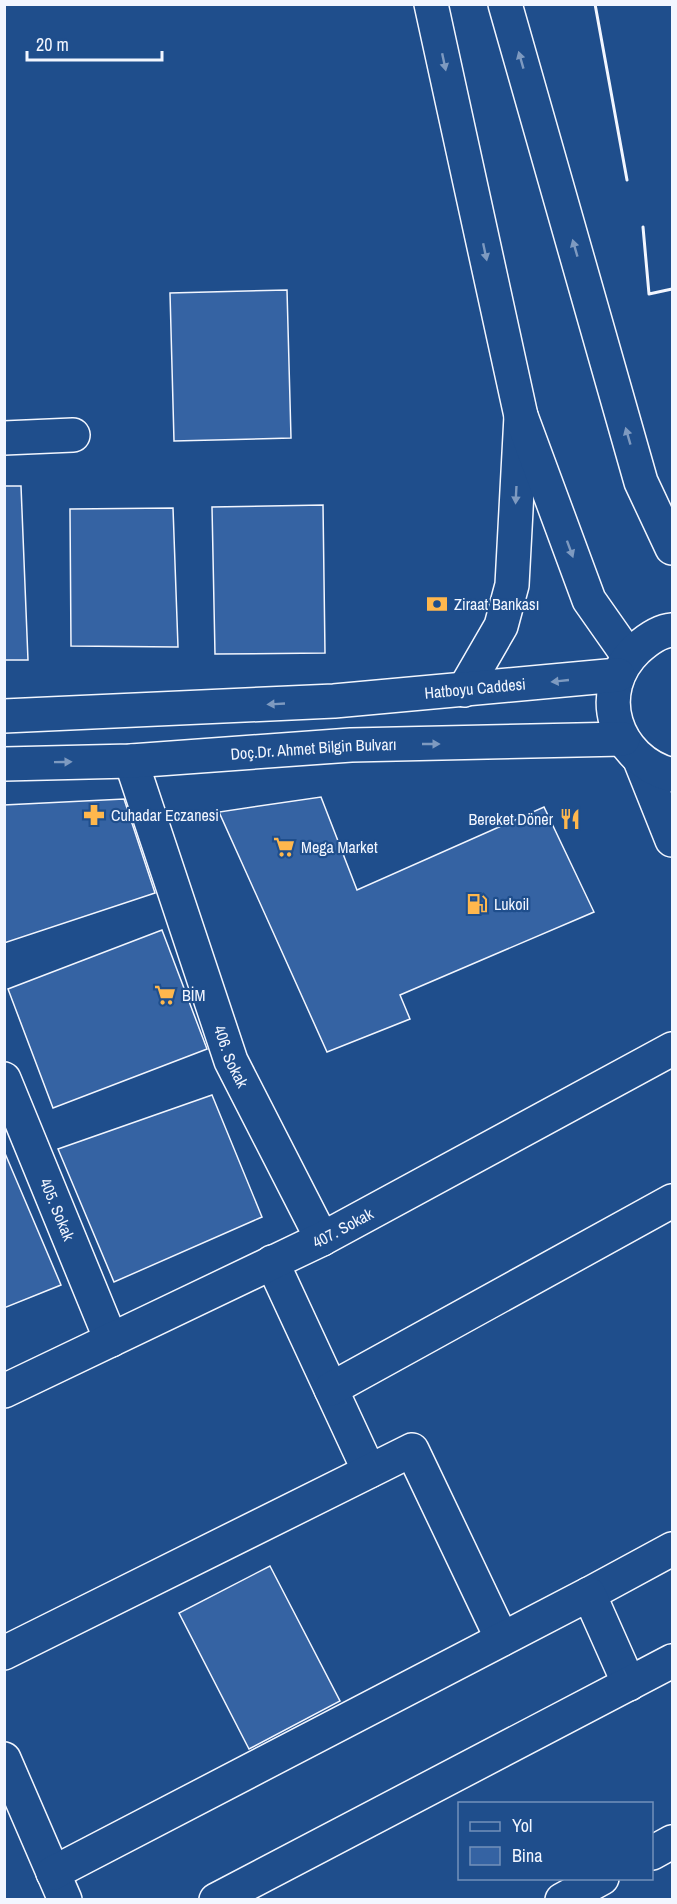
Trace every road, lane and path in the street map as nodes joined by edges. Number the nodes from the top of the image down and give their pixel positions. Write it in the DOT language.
graph roads {
  1 [pos="431,4"];
  2 [pos="505,4"];
  3 [pos="521,416"];
  4 [pos="73,435"];
  5 [pos="4,438"];
  6 [pos="641,482"];
  7 [pos="672,525"];
  8 [pos="672,548"];
  9 [pos="672,630"];
  10 [pos="623,666"];
  11 [pos="464,690"];
  12 [pos="4,716"];
  13 [pos="632,750"];
  14 [pos="131,761"];
  15 [pos="4,764"];
  16 [pos="672,775"];
  17 [pos="672,840"];
  18 [pos="672,1049"];
  19 [pos="4,1079"];
  20 [pos="672,1201"];
  21 [pos="322,1239"];
  22 [pos="272,1262"];
  23 [pos="111,1340"];
  24 [pos="331,1389"];
  25 [pos="4,1391"];
  26 [pos="369,1471"];
  27 [pos="672,1549"];
  28 [pos="589,1594"];
  29 [pos="502,1639"];
  30 [pos="4,1653"];
  31 [pos="672,1661"];
  32 [pos="629,1684"];
  33 [pos="4,1759"];
  34 [pos="672,1842"];
  35 [pos="653,1852"];
  36 [pos="598,1880"];
  37 [pos="59,1886"];
  38 [pos="216,1899"];
  39 [pos="562,1899"];
  1 -- 3 [label="street, one-way"];
  6 -- 2 [label="street, one-way"];
  3 -- 10 [label="street, one-way"];
  3 -- 11 [label="street, one-way"];
  4 -- 5 [label="street"];
  6 -- 7 [label="street"];
  6 -- 8 [label="street"];
  9 -- 10 [label="street"];
  10 -- 11 [label="street, Hatboyu Caddesi, one-way"];
  10 -- 13 [label="street"];
  11 -- 12 [label="street, Hatboyu Caddesi, one-way"];
  14 -- 13 [label="street, Doç.Dr. Ahmet Bilgin Bulvarı, one-way"];
  13 -- 16 [label="street"];
  13 -- 17 [label="street"];
  15 -- 14 [label="street, Doç.Dr. Ahmet Bilgin Bulvarı, one-way"];
  14 -- 21 [label="street, 406. Sokak"];
  18 -- 21 [label="street, 407. Sokak"];
  19 -- 23 [label="street, 405. Sokak"];
  20 -- 24 [label="street"];
  21 -- 22 [label="street, 407. Sokak"];
  22 -- 23 [label="street, 407. Sokak"];
  22 -- 24 [label="street"];
  23 -- 25 [label="street, 407. Sokak"];
  24 -- 26 [label="street"];
  26 -- 29 [label="street"];
  26 -- 30 [label="street"];
  27 -- 28 [label="street"];
  28 -- 29 [label="street"];
  28 -- 32 [label="street"];
  29 -- 37 [label="street"];
  31 -- 32 [label="street"];
  32 -- 38 [label="street"];
  33 -- 37 [label="street"];
  34 -- 35 [label="street"];
  36 -- 39 [label="street"];
}
